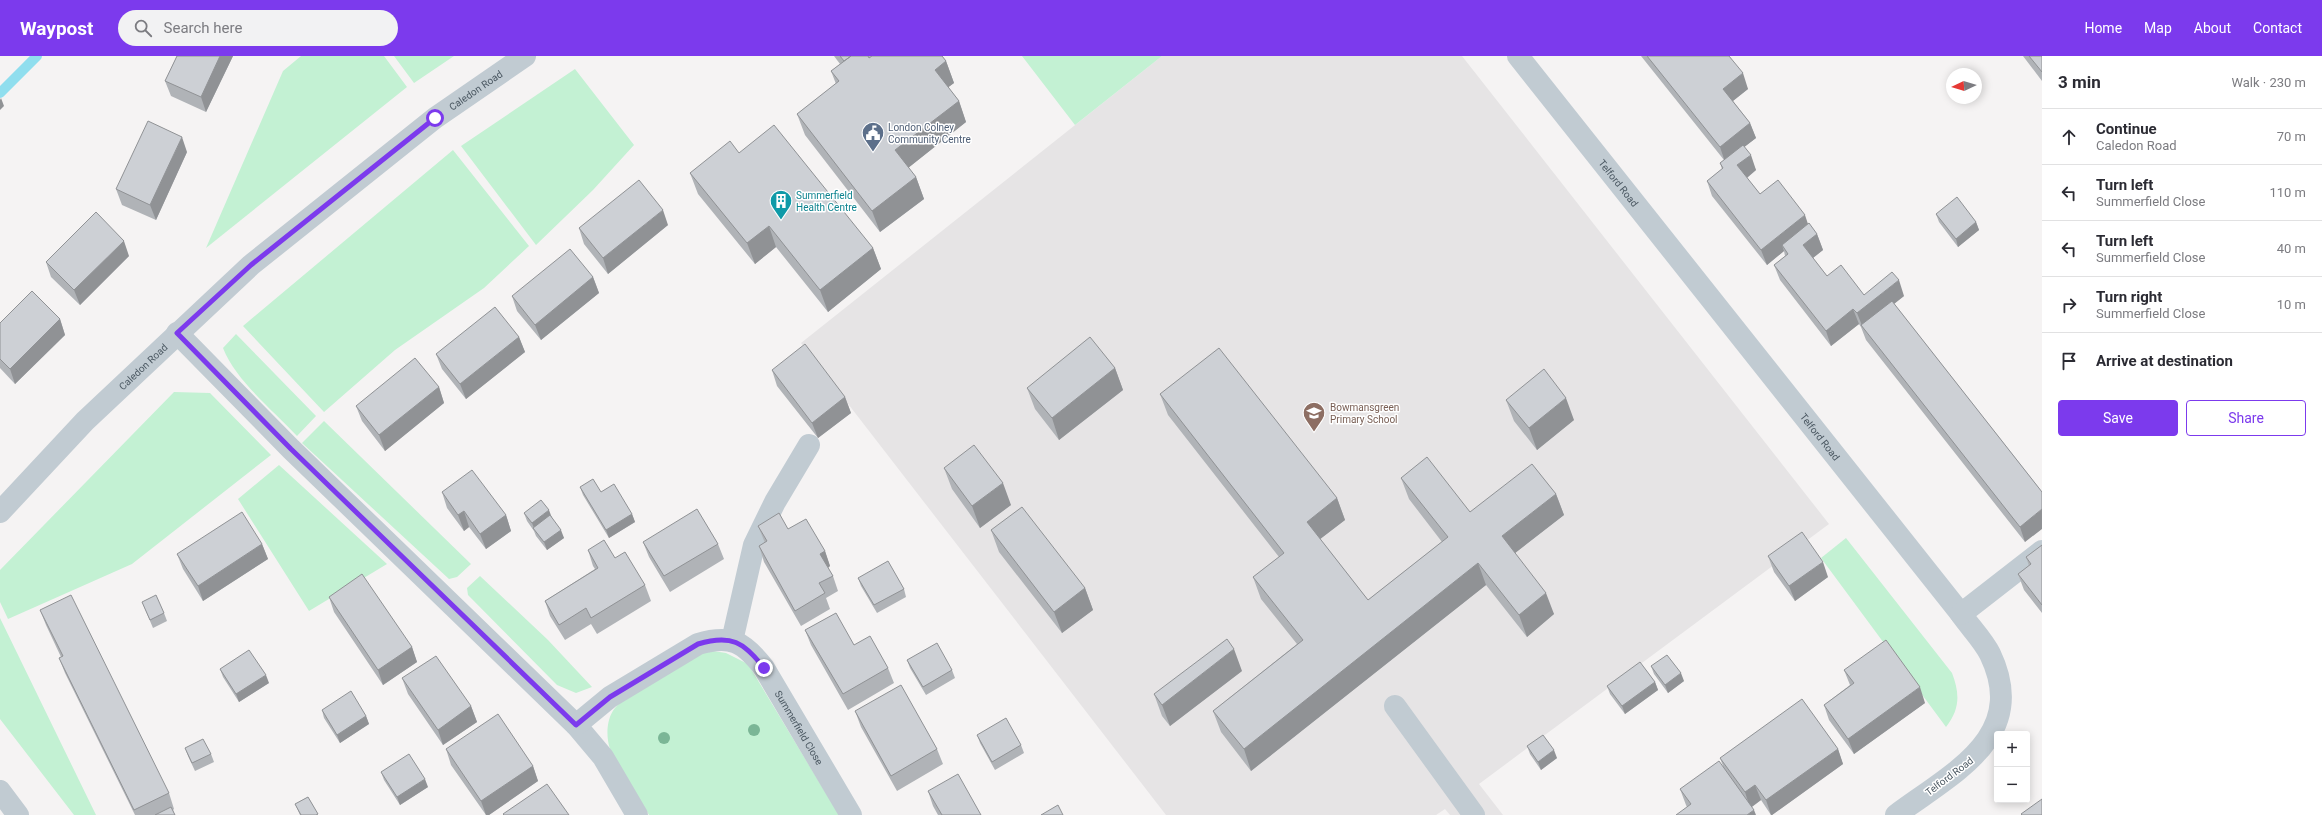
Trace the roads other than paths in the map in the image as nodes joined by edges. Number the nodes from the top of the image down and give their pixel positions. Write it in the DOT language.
graph roads {
  1 [pos="525,56"];
  2 [pos="1518,56"];
  3 [pos="177,333"];
  4 [pos="809,445"];
  5 [pos="0,512"];
  6 [pos="2042,551"];
  7 [pos="1961,614"];
  8 [pos="732,641"];
  9 [pos="1394,706"];
  10 [pos="576,725"];
  11 [pos="0,791"];
  12 [pos="18,815"];
  13 [pos="638,815"];
  14 [pos="851,815"];
  15 [pos="1474,815"];
  16 [pos="1896,815"];
  1 -- 3 [label="street, Caledon Road"];
  2 -- 7 [label="street, Telford Road"];
  3 -- 5 [label="street, Caledon Road"];
  3 -- 10 [label="street"];
  4 -- 8 [label="street"];
  6 -- 7 [label="street"];
  7 -- 16 [label="street, Telford Road"];
  8 -- 10 [label="street, Summerfield Close"];
  8 -- 14 [label="street, Summerfield Close"];
  9 -- 15 [label="street"];
  10 -- 13 [label="street"];
  11 -- 12 [label="street"];
}
